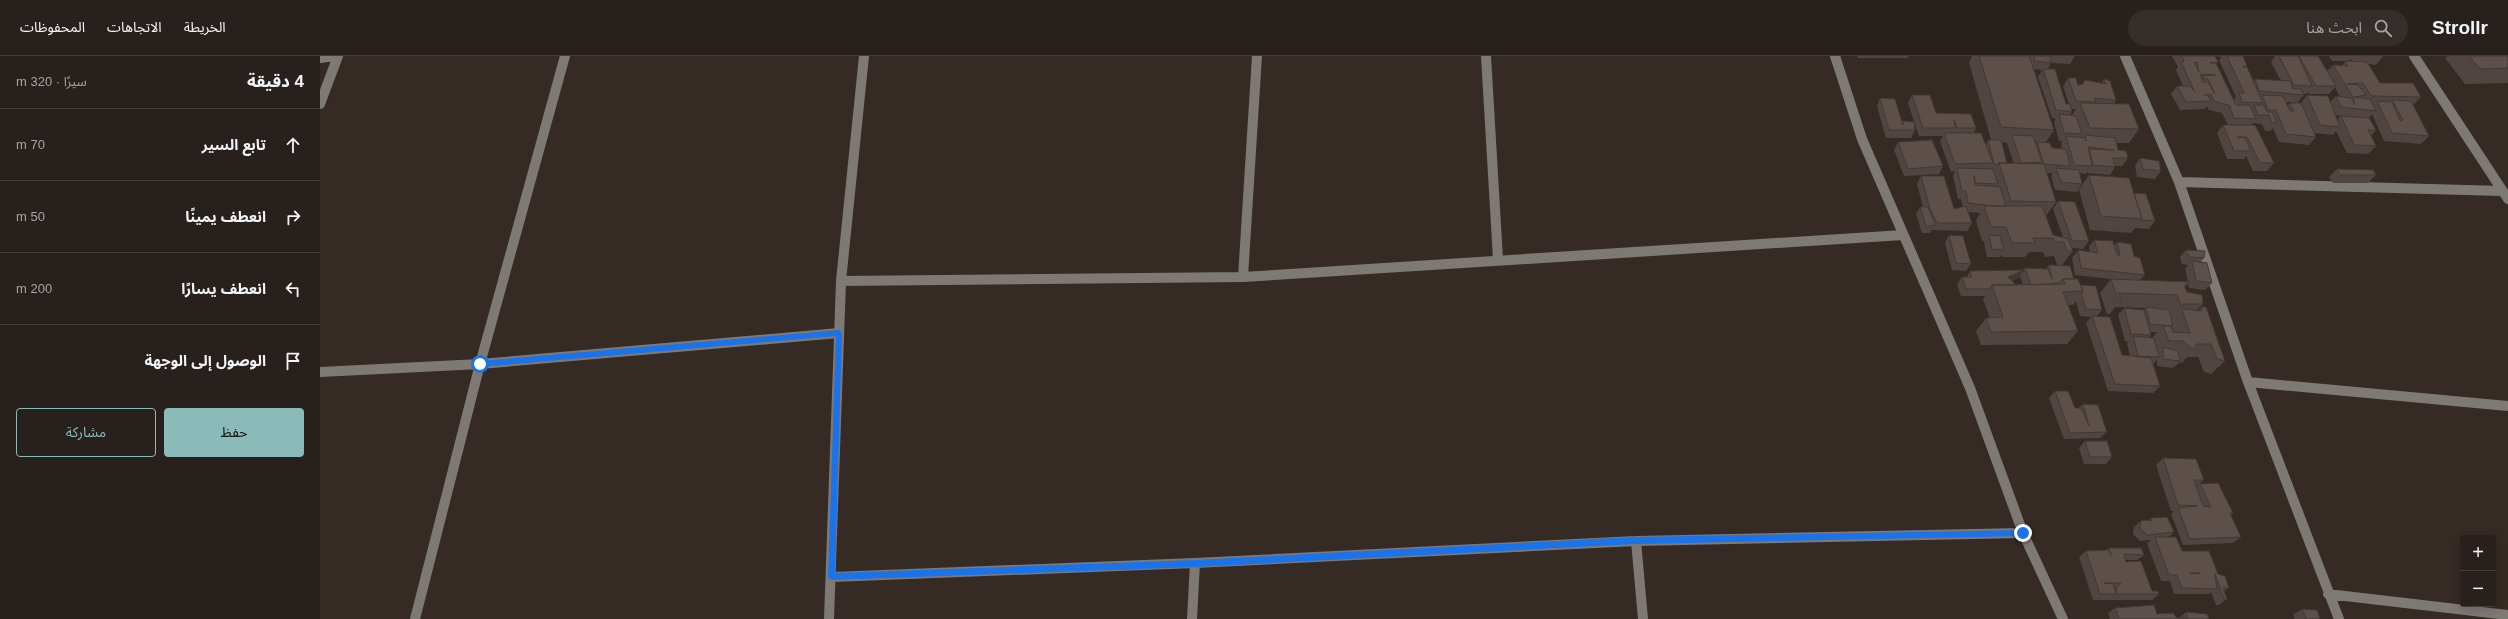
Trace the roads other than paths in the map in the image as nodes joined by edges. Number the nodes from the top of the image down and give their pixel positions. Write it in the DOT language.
graph roads {
  1 [pos="334,56"];
  2 [pos="338,56"];
  3 [pos="565,56"];
  4 [pos="864,56"];
  5 [pos="1257,56"];
  6 [pos="1486,56"];
  7 [pos="1835,56"];
  8 [pos="2125,56"];
  9 [pos="2414,56"];
  10 [pos="320,58"];
  11 [pos="320,104"];
  12 [pos="2179,182"];
  13 [pos="2502,191"];
  14 [pos="2508,199"];
  15 [pos="1903,235"];
  16 [pos="1498,259"];
  17 [pos="1243,277"];
  18 [pos="841,281"];
  19 [pos="839,333"];
  20 [pos="480,364"];
  21 [pos="320,372"];
  22 [pos="2248,382"];
  23 [pos="2508,406"];
  24 [pos="2023,533"];
  25 [pos="1636,540"];
  26 [pos="1195,564"];
  27 [pos="832,577"];
  28 [pos="2328,594"];
  29 [pos="2508,615"];
  30 [pos="415,619"];
  31 [pos="829,619"];
  32 [pos="1192,619"];
  33 [pos="1643,619"];
  34 [pos="2063,619"];
  35 [pos="2339,619"];
  1 -- 10 [label="street"];
  2 -- 11 [label="street"];
  3 -- 20 [label="street"];
  4 -- 18 [label="street"];
  5 -- 17 [label="street"];
  6 -- 16 [label="street"];
  7 -- 15 [label="street"];
  8 -- 12 [label="street"];
  9 -- 13 [label="street"];
  12 -- 13 [label="street"];
  12 -- 22 [label="street"];
  13 -- 14 [label="street"];
  15 -- 16 [label="street"];
  15 -- 24 [label="street"];
  16 -- 17 [label="street"];
  17 -- 18 [label="street"];
  18 -- 19 [label="street"];
  19 -- 20 [label="street"];
  19 -- 27 [label="street"];
  20 -- 21 [label="street"];
  20 -- 30 [label="street"];
  22 -- 23 [label="street"];
  22 -- 28 [label="street"];
  24 -- 25 [label="street"];
  24 -- 34 [label="street"];
  25 -- 26 [label="street"];
  25 -- 33 [label="street"];
  26 -- 27 [label="street"];
  26 -- 32 [label="street"];
  27 -- 31 [label="street"];
  28 -- 29 [label="street"];
  28 -- 35 [label="street"];
}
